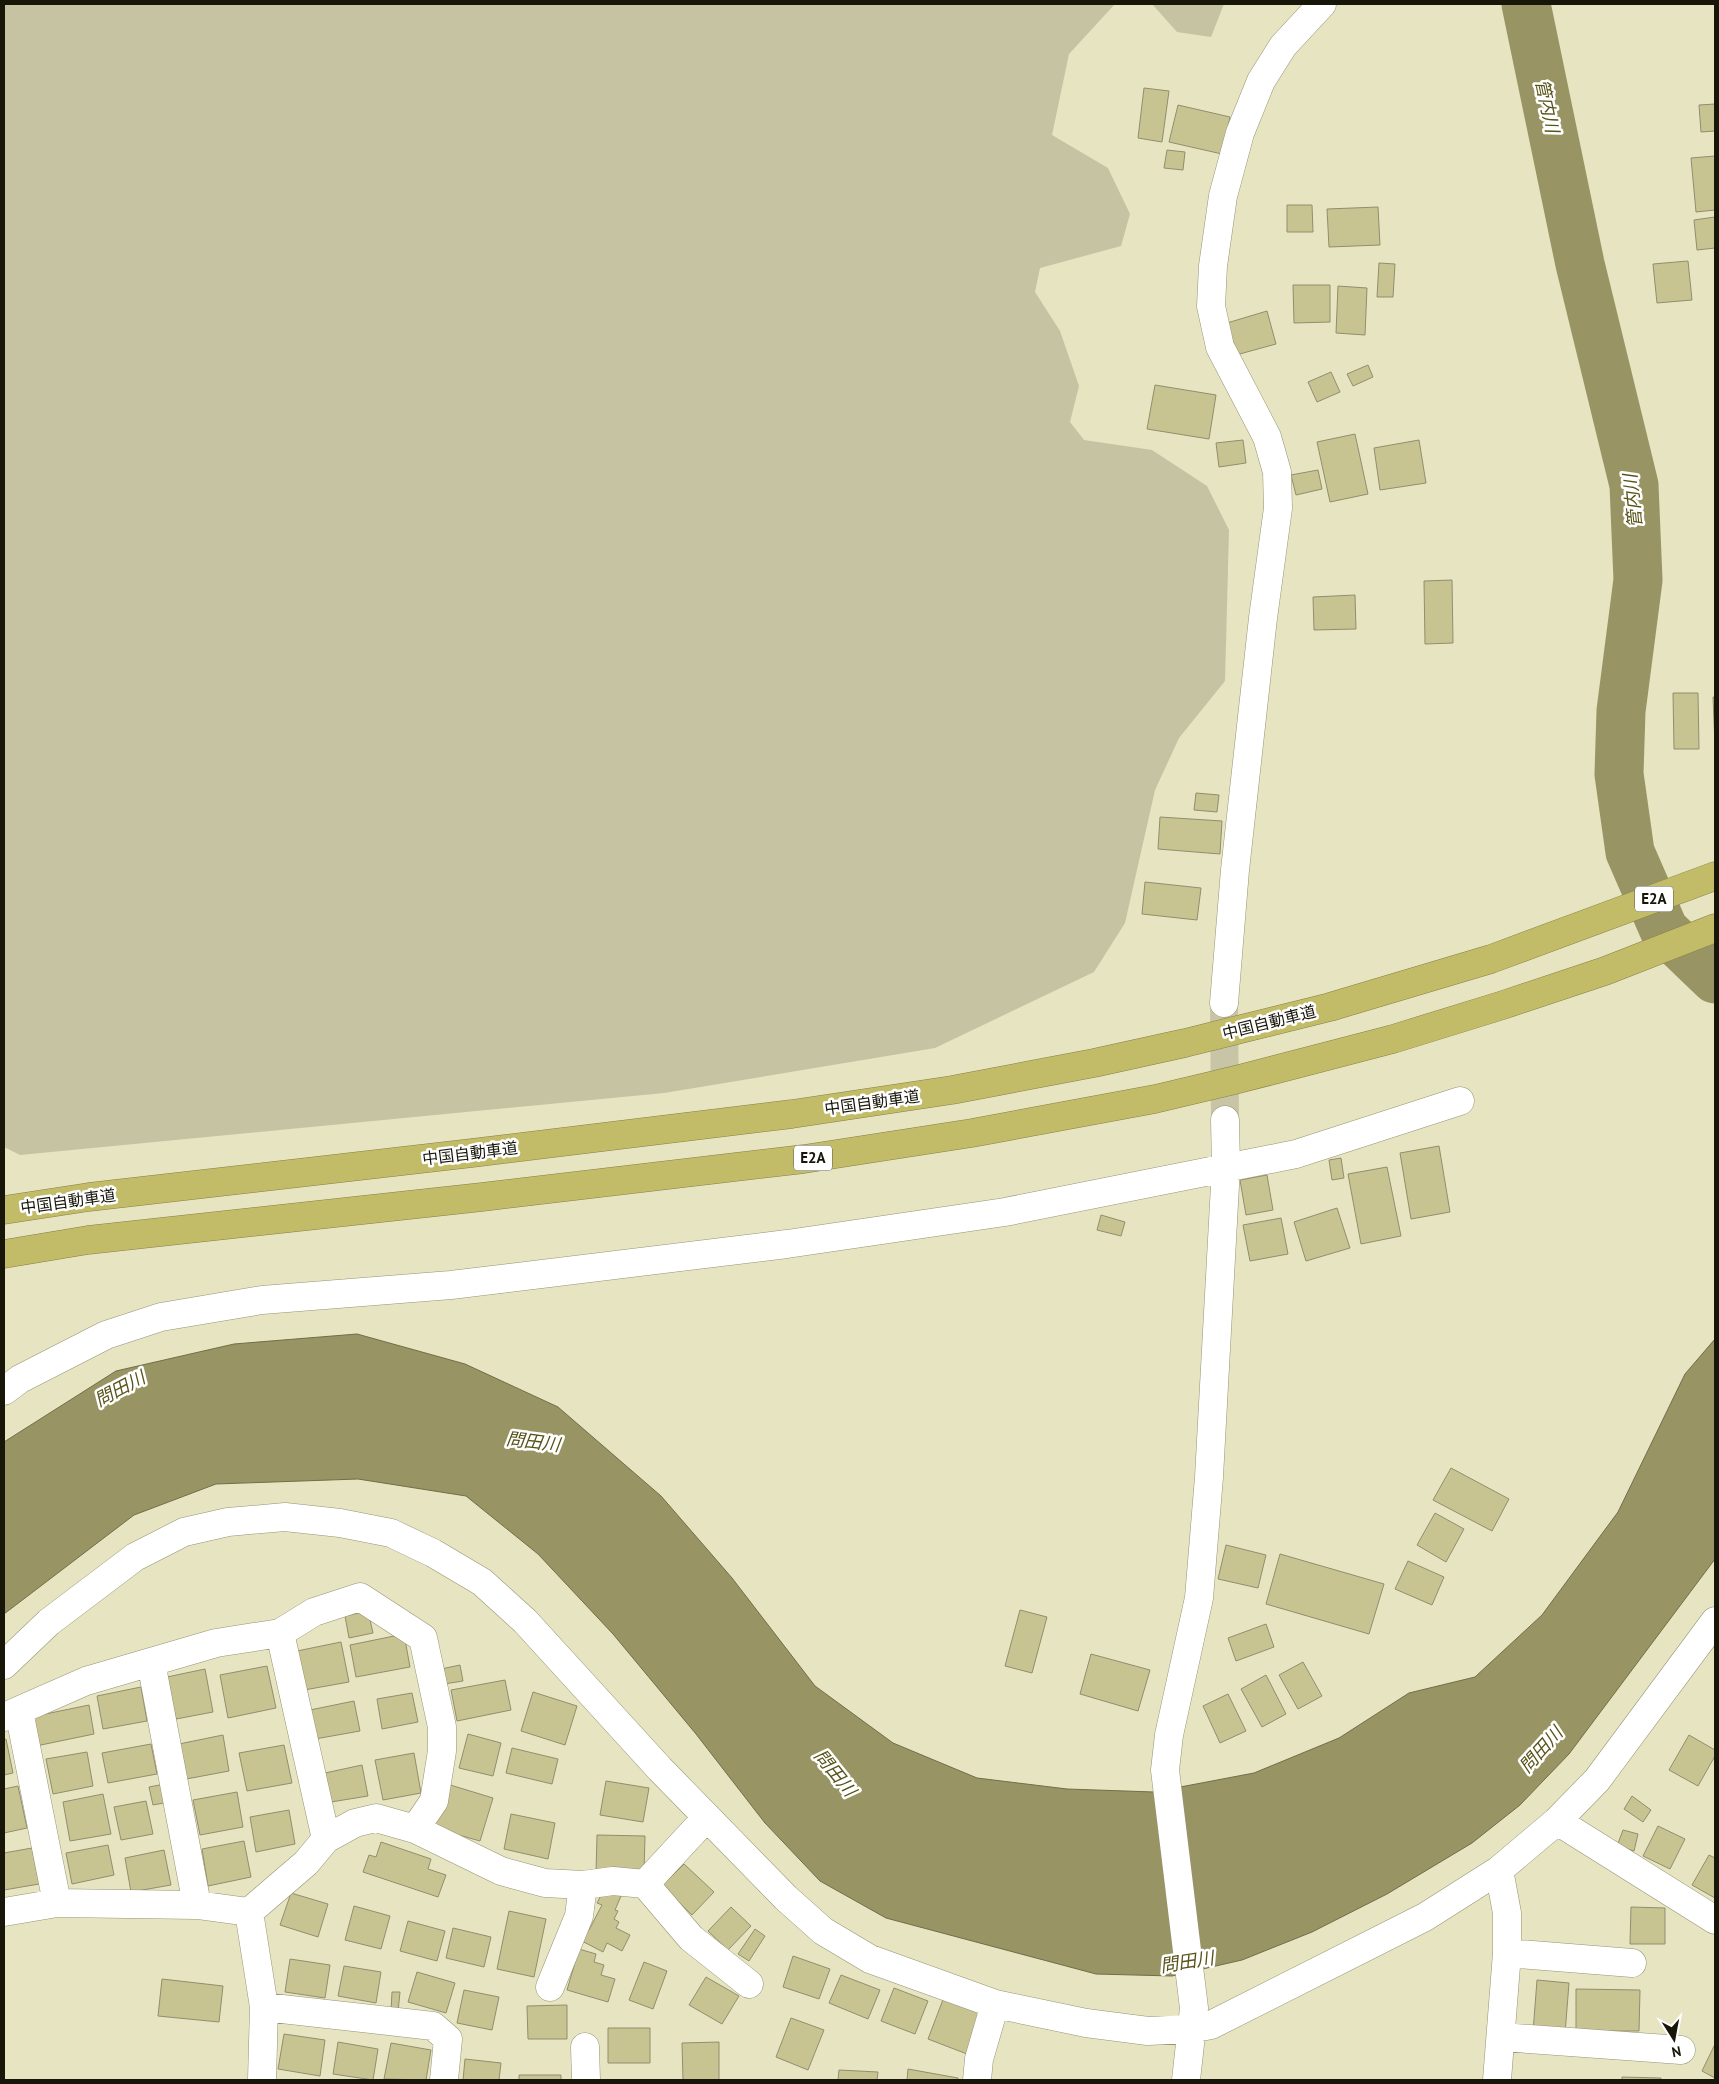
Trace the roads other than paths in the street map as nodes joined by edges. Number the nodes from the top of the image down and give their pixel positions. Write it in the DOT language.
graph roads {
  1 [pos="1322,4"];
  2 [pos="1715,876"];
  3 [pos="1715,928"];
  4 [pos="1224,1003"];
  5 [pos="1460,1101"];
  6 [pos="1225,1120"];
  7 [pos="1226,1167"];
  8 [pos="4,1210"];
  9 [pos="4,1254"];
  10 [pos="4,1391"];
  11 [pos="1715,1621"];
  12 [pos="280,1633"];
  13 [pos="151,1662"];
  14 [pos="4,1665"];
  15 [pos="11,1714"];
  16 [pos="707,1816"];
  17 [pos="1557,1821"];
  18 [pos="415,1828"];
  19 [pos="326,1839"];
  20 [pos="1499,1870"];
  21 [pos="645,1884"];
  22 [pos="583,1885"];
  23 [pos="57,1903"];
  24 [pos="197,1906"];
  25 [pos="4,1912"];
  26 [pos="249,1912"];
  27 [pos="1715,1920"];
  28 [pos="1506,1953"];
  29 [pos="1632,1963"];
  30 [pos="749,1984"];
  31 [pos="550,1988"];
  32 [pos="995,2004"];
  33 [pos="264,2008"];
  34 [pos="1192,2018"];
  35 [pos="1501,2037"];
  36 [pos="585,2047"];
  37 [pos="1681,2050"];
  38 [pos="262,2080"];
  39 [pos="444,2080"];
  40 [pos="586,2080"];
  41 [pos="977,2080"];
  42 [pos="1186,2080"];
  43 [pos="1496,2080"];
  1 -- 4 [label="street"];
  2 -- 8 [label="highway, 中国自動車道 / E2A"];
  3 -- 9 [label="highway, E2A"];
  5 -- 7 [label="street"];
  6 -- 7 [label="street"];
  7 -- 10 [label="street"];
  7 -- 34 [label="street"];
  11 -- 17 [label="street"];
  12 -- 13 [label="street"];
  12 -- 18 [label="street"];
  12 -- 19 [label="street"];
  13 -- 15 [label="street"];
  13 -- 24 [label="street"];
  14 -- 16 [label="street"];
  15 -- 23 [label="street"];
  16 -- 21 [label="street"];
  16 -- 32 [label="street"];
  17 -- 20 [label="street"];
  17 -- 27 [label="street"];
  18 -- 19 [label="street"];
  18 -- 22 [label="street"];
  19 -- 26 [label="street"];
  20 -- 28 [label="street"];
  20 -- 34 [label="street"];
  21 -- 22 [label="street"];
  21 -- 30 [label="street"];
  22 -- 31 [label="street"];
  23 -- 24 [label="street"];
  23 -- 25 [label="street"];
  24 -- 26 [label="street"];
  26 -- 33 [label="street"];
  28 -- 29 [label="street"];
  28 -- 35 [label="street"];
  32 -- 34 [label="street"];
  32 -- 41 [label="street"];
  33 -- 38 [label="street"];
  33 -- 39 [label="street"];
  34 -- 42 [label="street"];
  35 -- 37 [label="street"];
  35 -- 43 [label="street"];
  36 -- 40 [label="street"];
}
